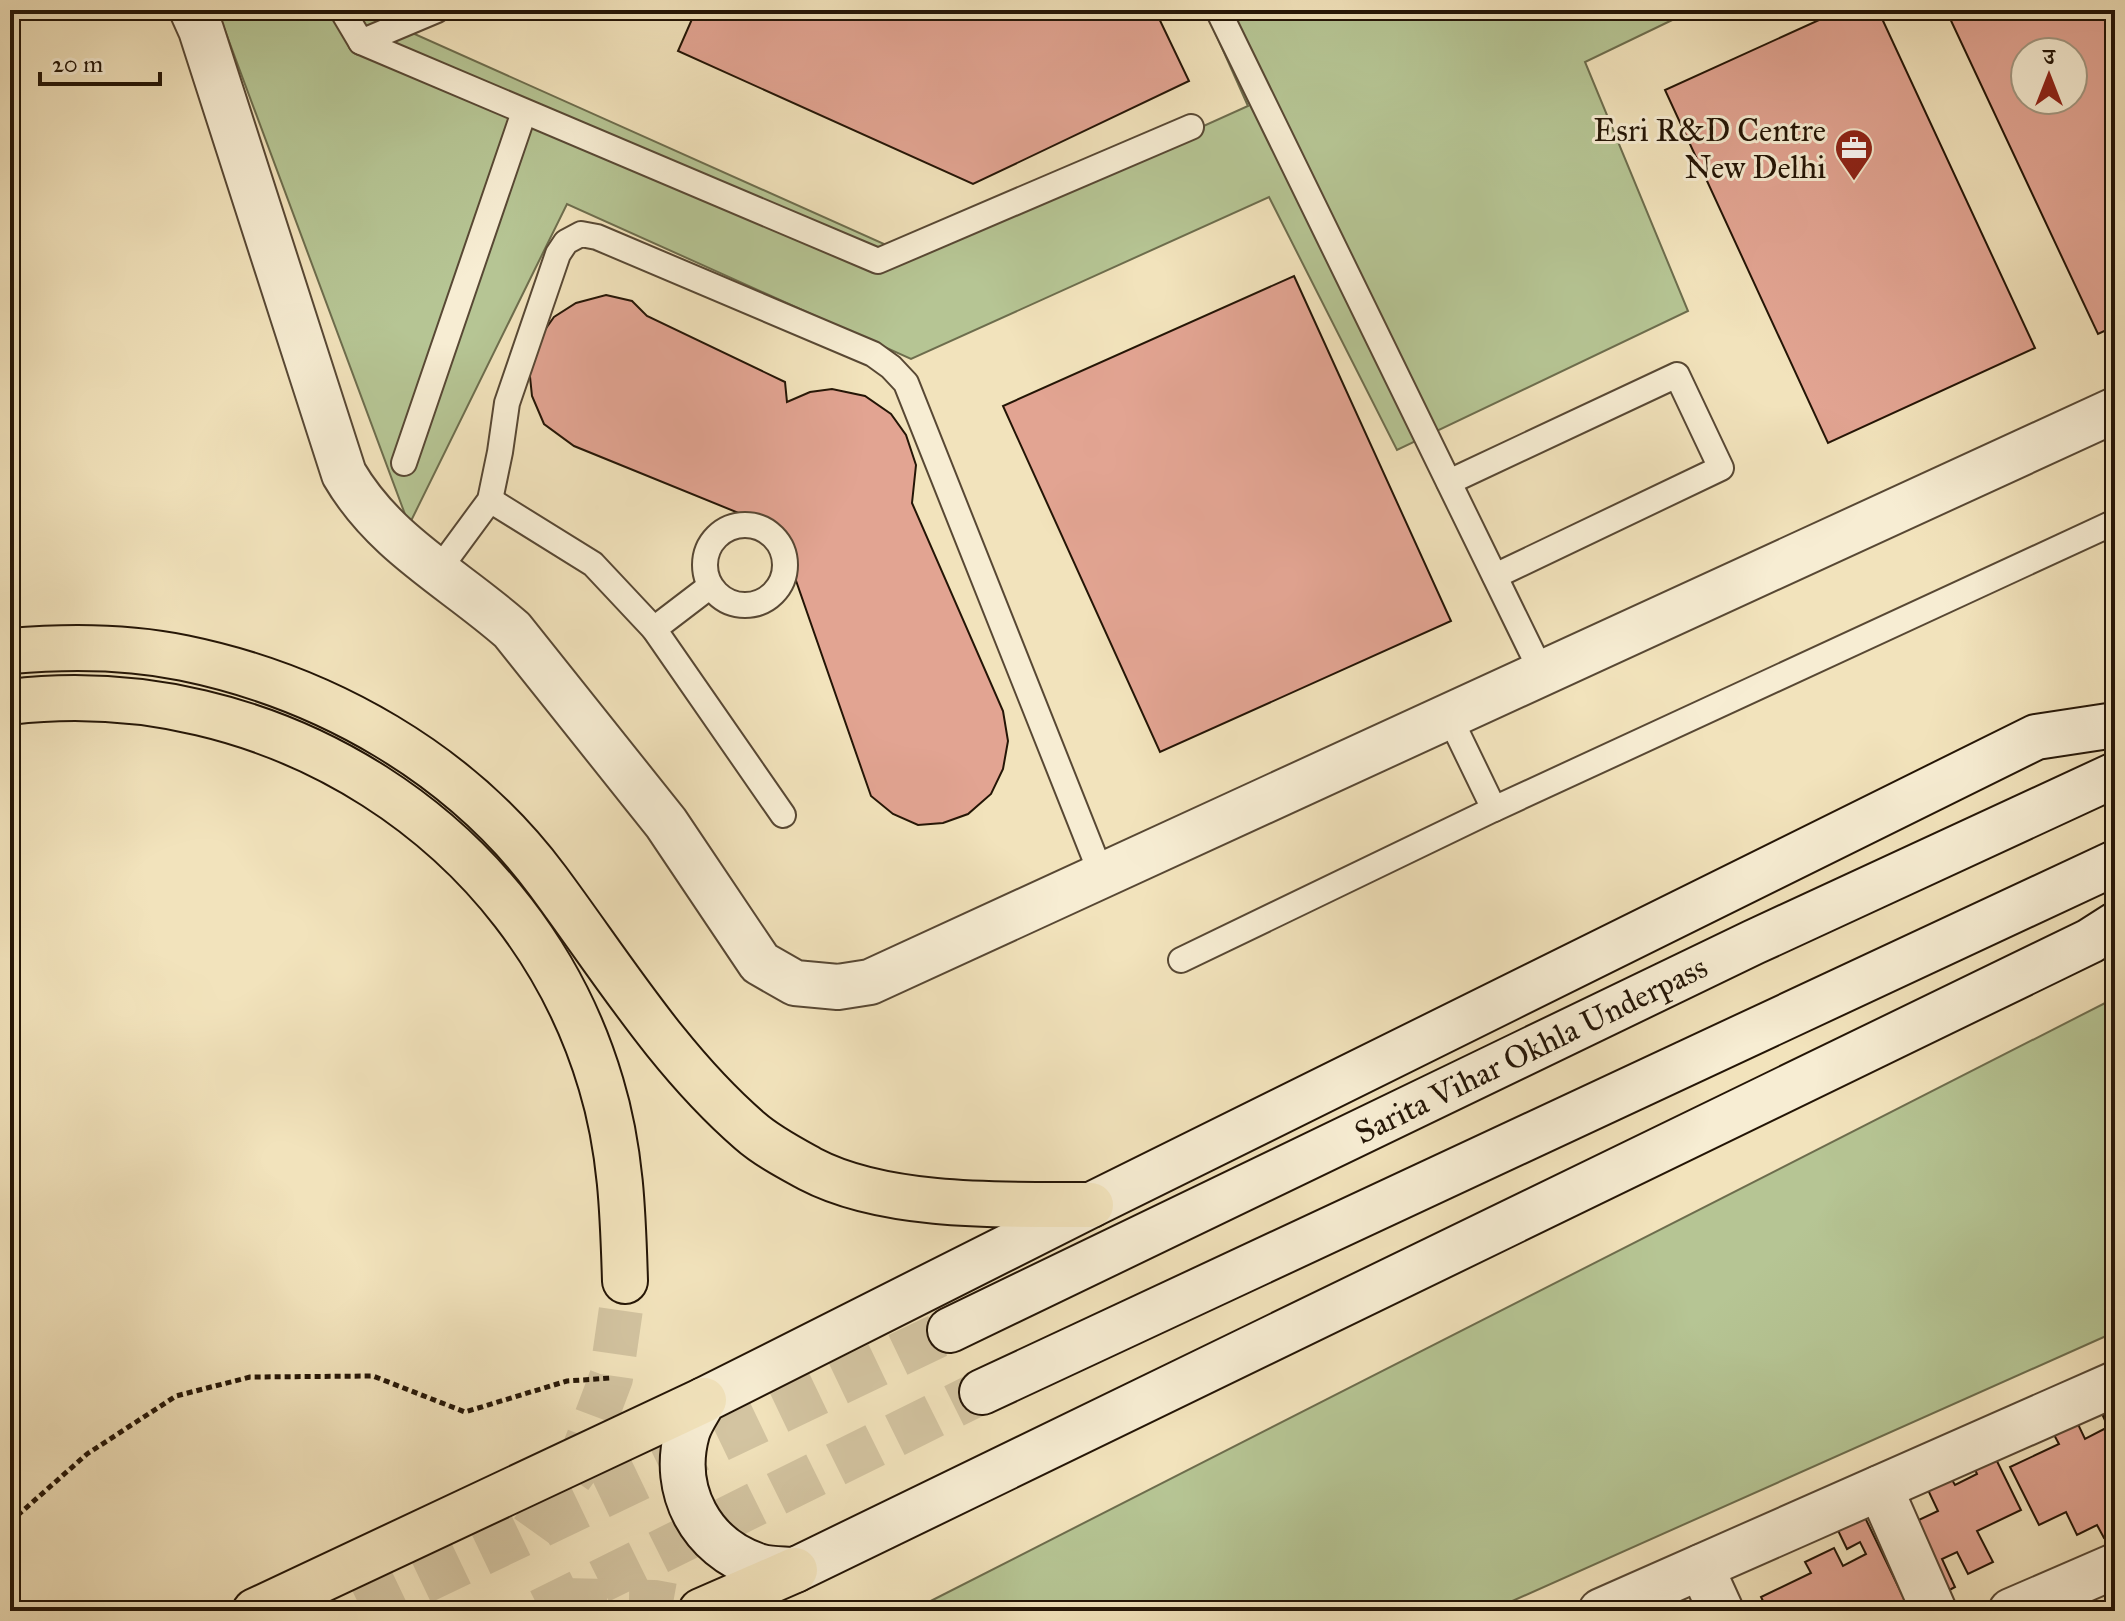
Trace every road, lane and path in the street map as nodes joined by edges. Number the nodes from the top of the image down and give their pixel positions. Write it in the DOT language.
graph roads {
  1 [pos="192,10"];
  2 [pos="342,10"];
  3 [pos="437,10"];
  4 [pos="1218,10"];
  5 [pos="361,42"];
  6 [pos="524,112"];
  7 [pos="1191,127"];
  8 [pos="2115,410"];
  9 [pos="404,463"];
  10 [pos="1449,482"];
  11 [pos="490,500"];
  12 [pos="2115,522"];
  13 [pos="437,572"];
  14 [pos="1495,576"];
  15 [pos="709,587"];
  16 [pos="654,629"];
  17 [pos="10,651"];
  18 [pos="1542,673"];
  19 [pos="10,702"];
  20 [pos="1449,716"];
  21 [pos="2115,725"];
  22 [pos="2115,775"];
  23 [pos="1494,809"];
  24 [pos="783,815"];
  25 [pos="2115,863"];
  26 [pos="1102,876"];
  27 [pos="2115,925"];
  28 [pos="1181,960"];
  29 [pos="1091,1205"];
  30 [pos="625,1281"];
  31 [pos="950,1330"];
  32 [pos="611,1378"];
  33 [pos="2115,1384"];
  34 [pos="982,1392"];
  35 [pos="704,1400"];
  36 [pos="1880,1488"];
  37 [pos="10,1522"];
  38 [pos="2115,1566"];
  39 [pos="1701,1567"];
  40 [pos="795,1570"];
  41 [pos="255,1611"];
  42 [pos="701,1611"];
  43 [pos="1601,1611"];
  44 [pos="1721,1611"];
  45 [pos="1934,1611"];
  46 [pos="2011,1611"];
  1 -- 13 [label="main road"];
  2 -- 5 [label="lane"];
  3 -- 5 [label="lane"];
  4 -- 10 [label="lane"];
  5 -- 6 [label="lane"];
  6 -- 7 [label="lane"];
  6 -- 9 [label="lane"];
  8 -- 18 [label="main road"];
  10 -- 14 [label="lane"];
  10 -- 14 [label="lane"];
  11 -- 13 [label="lane"];
  11 -- 16 [label="lane"];
  11 -- 26 [label="lane"];
  12 -- 23 [label="lane"];
  13 -- 26 [label="main road"];
  14 -- 18 [label="lane"];
  15 -- 16 [label="lane"];
  16 -- 24 [label="lane"];
  17 -- 29 [label="highway"];
  18 -- 20 [label="main road"];
  19 -- 30 [label="highway"];
  20 -- 23 [label="lane"];
  20 -- 26 [label="main road"];
  21 -- 29 [label="main road"];
  22 -- 31 [label="main road, Sarita Vihar Okhla Underpass"];
  23 -- 28 [label="lane"];
  25 -- 34 [label="main road"];
  27 -- 40 [label="main road"];
  29 -- 35 [label="main road"];
  32 -- 37 [label="path"];
  33 -- 36 [label="main road"];
  35 -- 40 [label="main road"];
  35 -- 41 [label="highway"];
  36 -- 39 [label="main road"];
  36 -- 45 [label="main road"];
  38 -- 46 [label="main road"];
  39 -- 43 [label="main road"];
  39 -- 44 [label="main road"];
  40 -- 42 [label="highway"];
}
